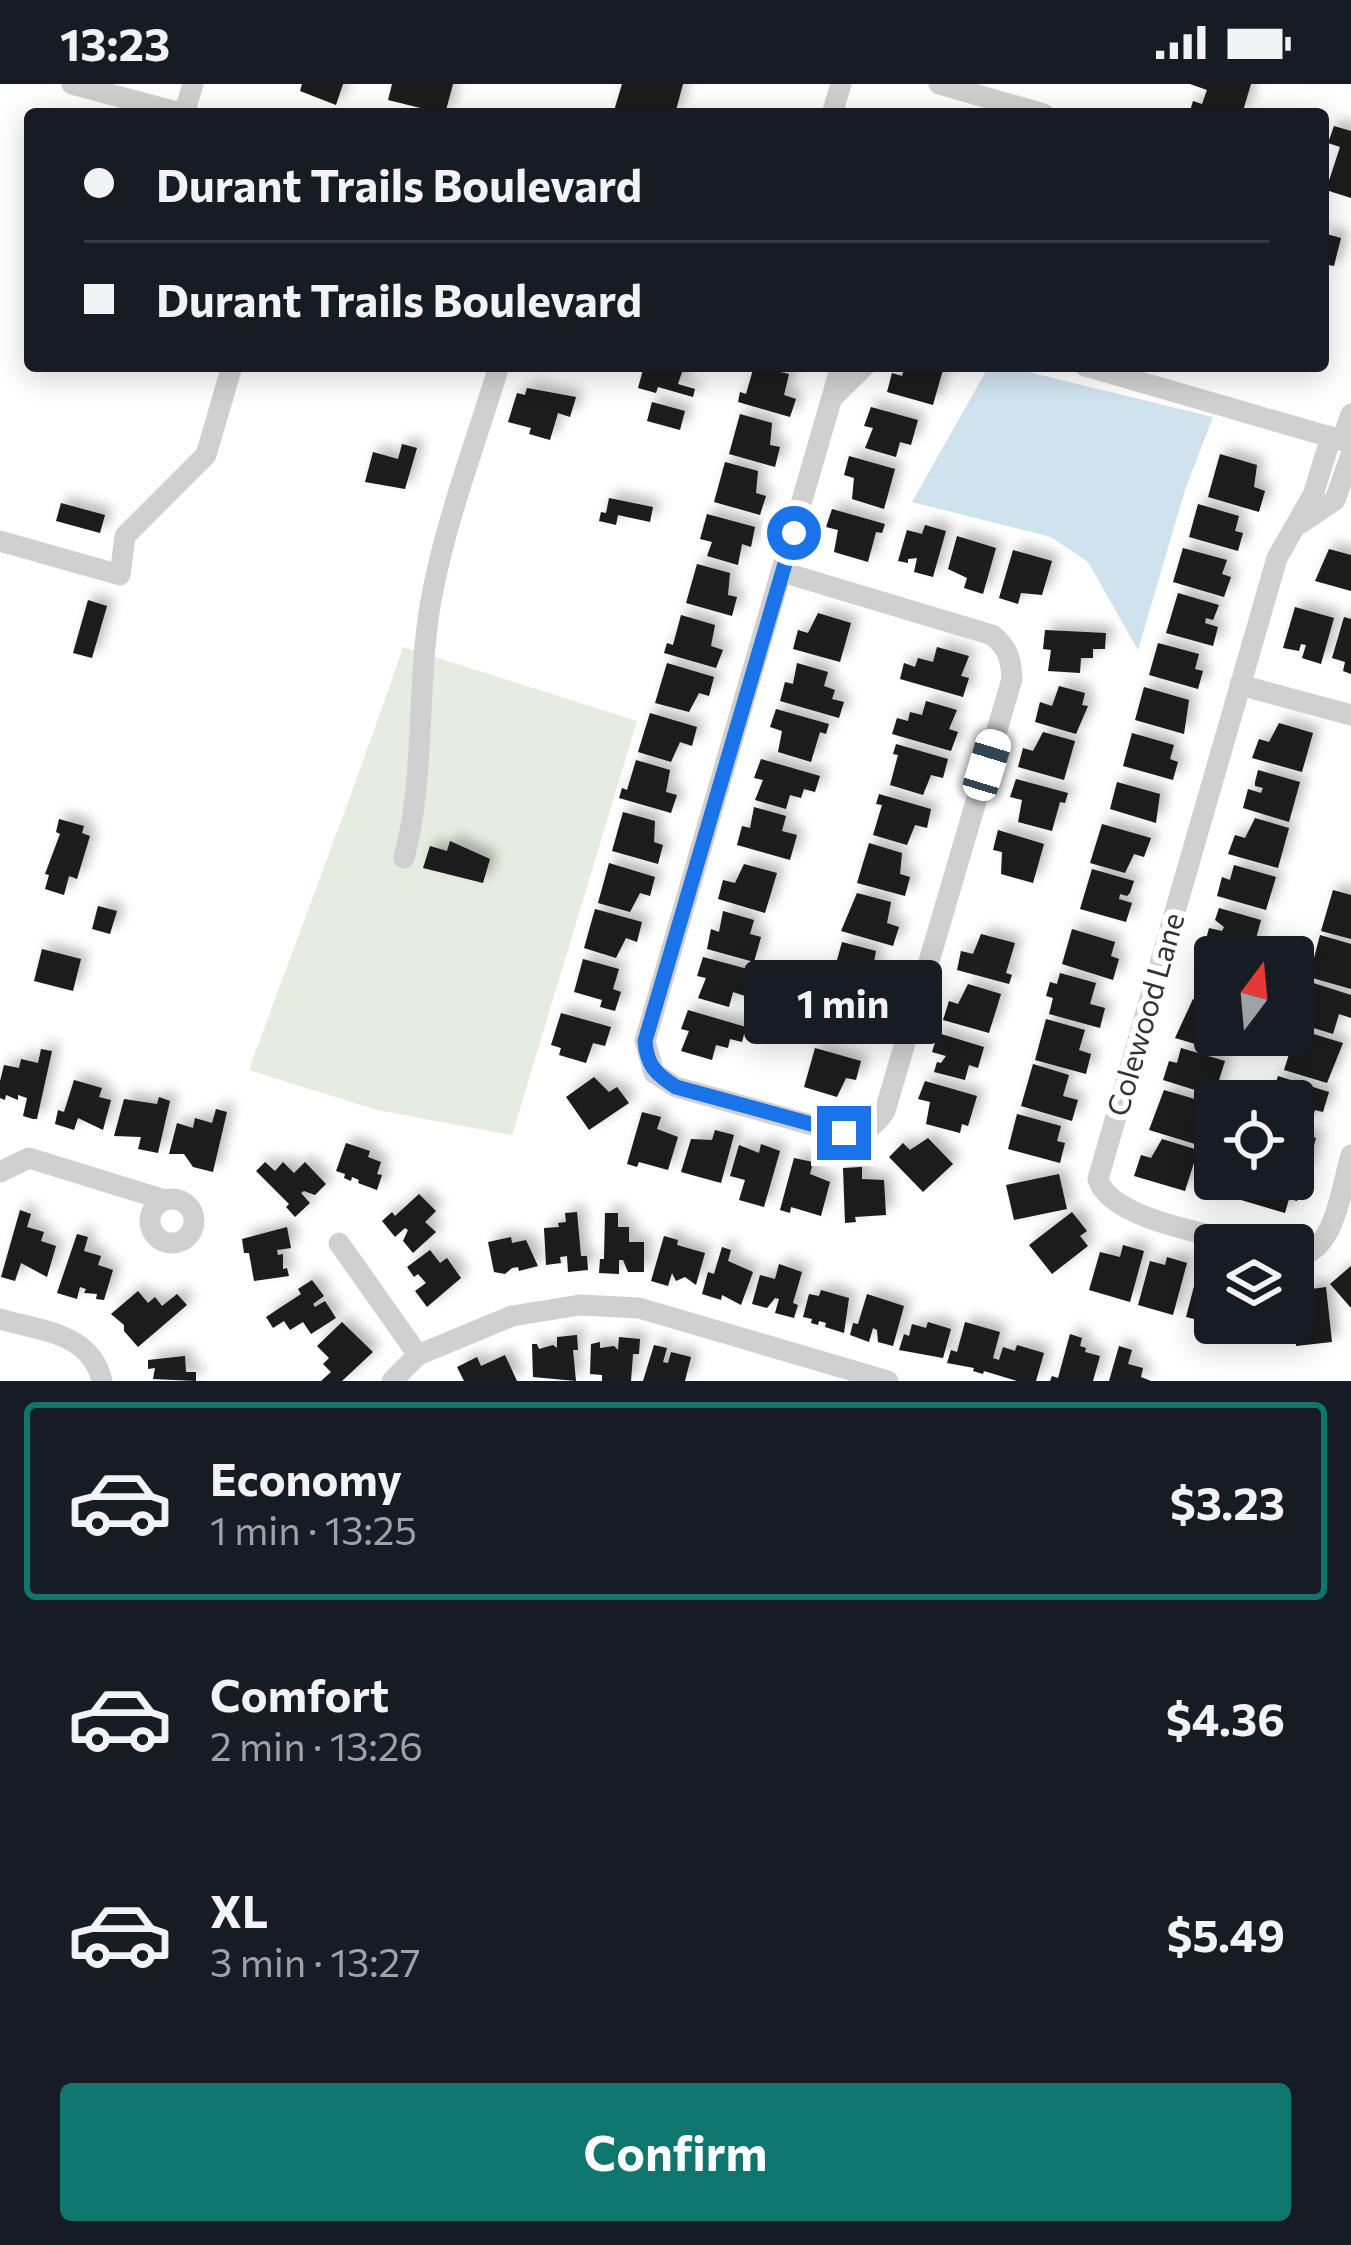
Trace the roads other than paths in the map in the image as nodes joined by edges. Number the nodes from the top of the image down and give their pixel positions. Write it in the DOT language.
graph roads {
  1 [pos="72,84"];
  2 [pos="939,84"];
  3 [pos="162,108"];
  4 [pos="1024,108"];
  5 [pos="230,372"];
  6 [pos="497,372"];
  7 [pos="840,372"];
  8 [pos="859,372"];
  9 [pos="1105,372"];
  10 [pos="832,398"];
  11 [pos="1351,414"];
  12 [pos="1344,444"];
  13 [pos="0,541"];
  14 [pos="782,572"];
  15 [pos="1240,685"];
  16 [pos="1351,715"];
  17 [pos="404,858"];
  18 [pos="1351,1155"];
  19 [pos="0,1172"];
  20 [pos="165,1200"];
  21 [pos="1194,1229"];
  22 [pos="339,1243"];
  23 [pos="1314,1252"];
  24 [pos="0,1319"];
  25 [pos="418,1355"];
  26 [pos="102,1381"];
  27 [pos="392,1381"];
  28 [pos="888,1381"];
  1 -- 3 [label="street"];
  2 -- 4 [label="street"];
  5 -- 13 [label="street"];
  6 -- 17 [label="street"];
  7 -- 10 [label="street"];
  8 -- 10 [label="street"];
  9 -- 12 [label="street"];
  10 -- 14 [label="street"];
  11 -- 12 [label="street, Colewood Lane"];
  12 -- 15 [label="street, Colewood Lane"];
  14 -- 14 [label="street"];
  15 -- 16 [label="street"];
  15 -- 21 [label="street, Colewood Lane"];
  18 -- 23 [label="street"];
  19 -- 20 [label="street"];
  22 -- 25 [label="street"];
  24 -- 26 [label="street"];
  25 -- 27 [label="street"];
  25 -- 28 [label="street"];
}
